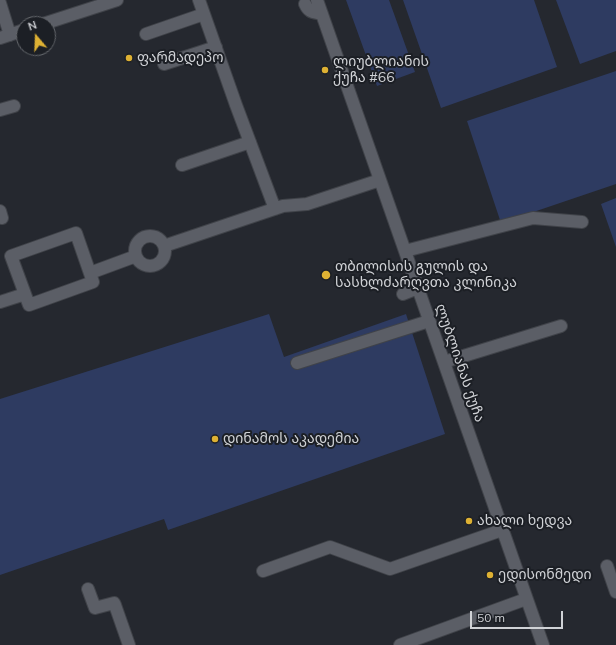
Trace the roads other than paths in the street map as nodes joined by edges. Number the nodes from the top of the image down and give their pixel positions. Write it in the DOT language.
graph roads {
  1 [pos="117,0"];
  2 [pos="199,0"];
  3 [pos="317,0"];
  4 [pos="0,3"];
  5 [pos="305,4"];
  6 [pos="204,14"];
  7 [pos="322,14"];
  8 [pos="56,20"];
  9 [pos="16,33"];
  10 [pos="146,34"];
  11 [pos="5,36"];
  12 [pos="216,47"];
  13 [pos="164,64"];
  14 [pos="14,106"];
  15 [pos="0,110"];
  16 [pos="250,142"];
  17 [pos="182,165"];
  18 [pos="380,180"];
  19 [pos="275,209"];
  20 [pos="582,222"];
  21 [pos="164,246"];
  22 [pos="404,251"];
  23 [pos="136,256"];
  24 [pos="90,273"];
  25 [pos="418,288"];
  26 [pos="25,294"];
  27 [pos="403,294"];
  28 [pos="0,302"];
  29 [pos="429,321"];
  30 [pos="561,326"];
  31 [pos="444,362"];
  32 [pos="297,363"];
  33 [pos="502,530"];
  34 [pos="607,566"];
  35 [pos="263,571"];
  36 [pos="88,589"];
  37 [pos="616,592"];
  38 [pos="526,599"];
  39 [pos="129,645"];
  40 [pos="400,645"];
  41 [pos="543,645"];
  1 -- 8 [label="street"];
  2 -- 6 [label="street"];
  3 -- 7 [label="street, ლუბლიანას ქუჩა"];
  4 -- 11 [label="street"];
  5 -- 7 [label="street"];
  6 -- 10 [label="street"];
  6 -- 12 [label="street"];
  7 -- 18 [label="street, ლუბლიანას ქუჩა"];
  9 -- 11 [label="street"];
  12 -- 13 [label="street"];
  12 -- 16 [label="street"];
  14 -- 15 [label="street"];
  16 -- 17 [label="street"];
  16 -- 19 [label="street"];
  18 -- 19 [label="street"];
  18 -- 22 [label="street, ლუბლიანას ქუჩა"];
  19 -- 21 [label="street"];
  20 -- 22 [label="street"];
  21 -- 23 [label="street"];
  21 -- 23 [label="street"];
  22 -- 25 [label="street, ლუბლიანას ქუჩა"];
  23 -- 24 [label="street"];
  24 -- 26 [label="street"];
  24 -- 26 [label="street"];
  25 -- 27 [label="street"];
  25 -- 29 [label="street, ლუბლიანას ქუჩა"];
  26 -- 28 [label="street"];
  29 -- 31 [label="street, ლუბლიანას ქუჩა"];
  29 -- 32 [label="street"];
  30 -- 31 [label="street"];
  31 -- 33 [label="street, ლუბლიანას ქუჩა"];
  33 -- 35 [label="street"];
  33 -- 38 [label="street, ლუბლიანას ქუჩა"];
  34 -- 37 [label="street"];
  36 -- 39 [label="street"];
  38 -- 40 [label="street"];
  38 -- 41 [label="street, ლუბლიანას ქუჩა"];
}
